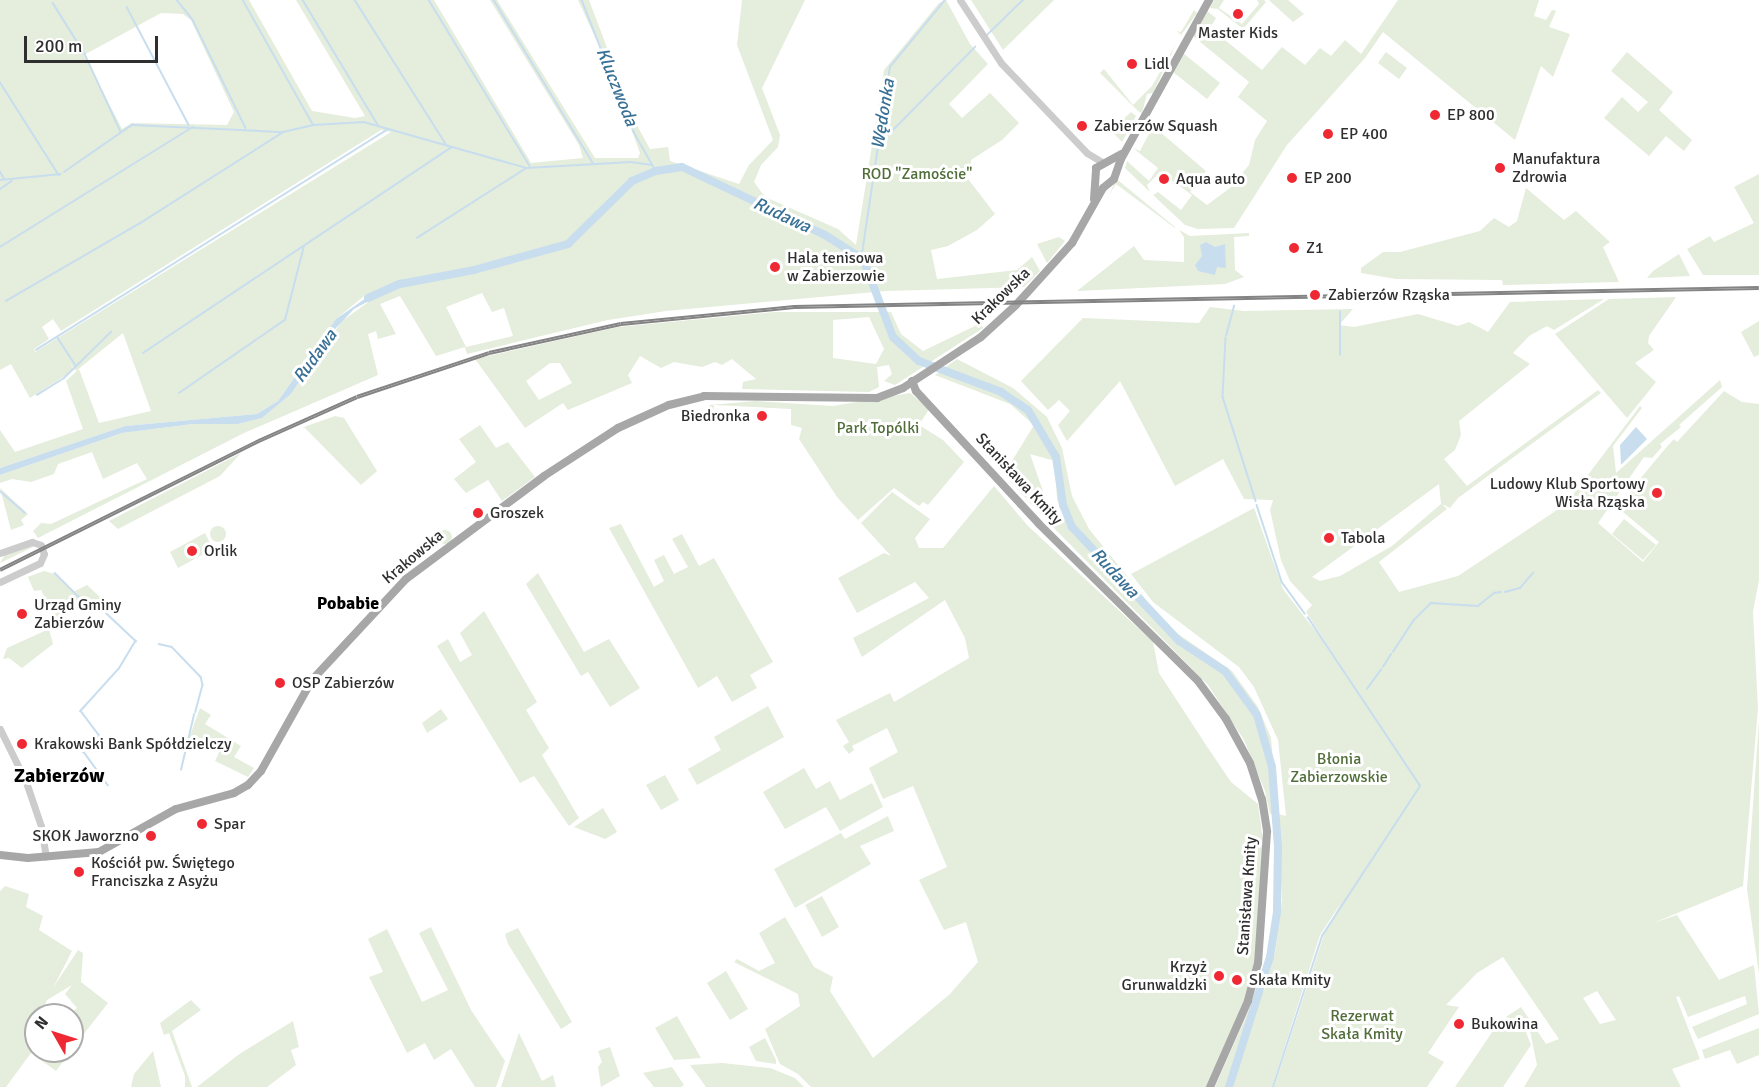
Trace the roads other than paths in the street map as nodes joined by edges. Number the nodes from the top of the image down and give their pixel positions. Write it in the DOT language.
graph roads {
  1 [pos="960,0"];
  2 [pos="1209,0"];
  3 [pos="1126,149"];
  4 [pos="1087,153"];
  5 [pos="1105,162"];
  6 [pos="1095,170"];
  7 [pos="1117,171"];
  8 [pos="1096,181"];
  9 [pos="1106,185"];
  10 [pos="1090,210"];
  11 [pos="912,381"];
  12 [pos="0,553"];
  13 [pos="0,582"];
  14 [pos="0,729"];
  15 [pos="0,855"];
  16 [pos="46,857"];
  17 [pos="1210,1087"];
  1 -- 4 [label="street"];
  2 -- 3 [label="main road"];
  3 -- 5 [label="main road"];
  3 -- 7 [label="main road"];
  4 -- 5 [label="street"];
  4 -- 6 [label="street"];
  5 -- 6 [label="main road"];
  5 -- 7 [label="main road"];
  6 -- 8 [label="main road, Krakowska"];
  7 -- 9 [label="main road, Krakowska"];
  8 -- 9 [label="main road"];
  8 -- 10 [label="main road, Krakowska"];
  9 -- 10 [label="main road, Krakowska"];
  10 -- 11 [label="main road, Krakowska"];
  11 -- 16 [label="main road, Krakowska"];
  11 -- 17 [label="main road, Stanisława Kmity"];
  12 -- 13 [label="street"];
  14 -- 16 [label="street"];
  15 -- 16 [label="main road, Krakowska"];
}
